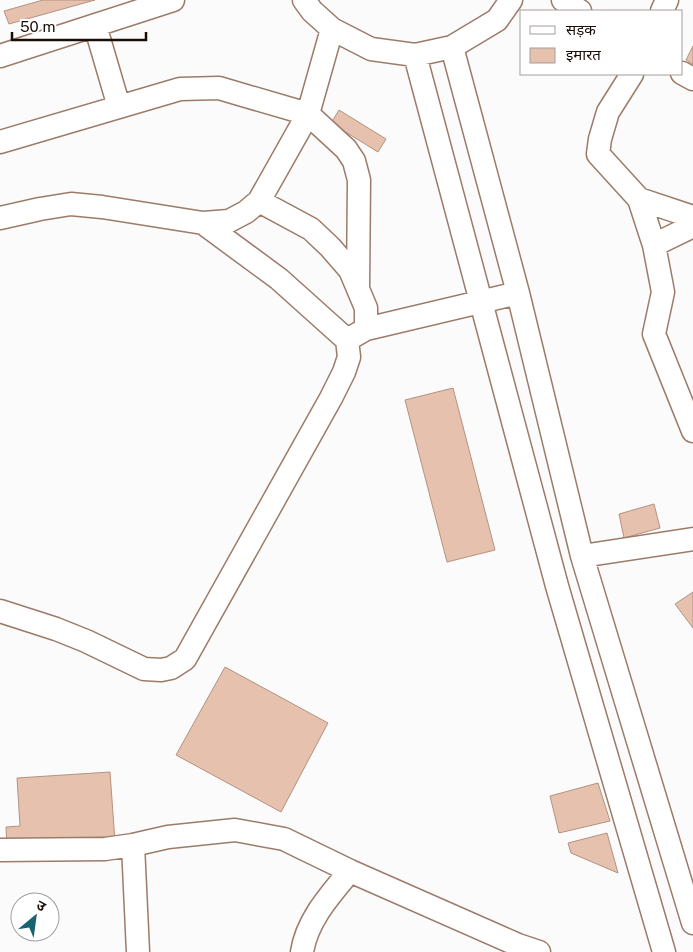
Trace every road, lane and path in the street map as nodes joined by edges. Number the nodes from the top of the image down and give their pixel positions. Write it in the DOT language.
graph roads {
  1 [pos="173,0"];
  2 [pos="304,0"];
  3 [pos="511,0"];
  4 [pos="563,0"];
  5 [pos="578,10"];
  6 [pos="95,25"];
  7 [pos="332,29"];
  8 [pos="452,47"];
  9 [pos="415,55"];
  10 [pos="0,56"];
  11 [pos="631,75"];
  12 [pos="119,107"];
  13 [pos="308,114"];
  14 [pos="0,142"];
  15 [pos="639,200"];
  16 [pos="259,202"];
  17 [pos="693,216"];
  18 [pos="0,218"];
  19 [pos="203,223"];
  20 [pos="693,226"];
  21 [pos="654,245"];
  22 [pos="358,289"];
  23 [pos="518,293"];
  24 [pos="481,302"];
  25 [pos="356,335"];
  26 [pos="693,431"];
  27 [pos="693,539"];
  28 [pos="582,556"];
  29 [pos="0,611"];
  30 [pos="133,845"];
  31 [pos="0,850"];
  32 [pos="350,871"];
  33 [pos="693,923"];
  34 [pos="138,952"];
  35 [pos="302,952"];
  36 [pos="538,952"];
  37 [pos="664,952"];
  1 -- 6 [label="street"];
  2 -- 7 [label="street"];
  3 -- 8 [label="street"];
  4 -- 5 [label="street"];
  6 -- 10 [label="street"];
  6 -- 12 [label="street"];
  7 -- 9 [label="street"];
  7 -- 13 [label="street"];
  8 -- 9 [label="street"];
  8 -- 23 [label="street"];
  9 -- 24 [label="street"];
  11 -- 15 [label="street"];
  12 -- 13 [label="street"];
  12 -- 14 [label="street"];
  13 -- 16 [label="street"];
  13 -- 22 [label="street"];
  15 -- 17 [label="street"];
  15 -- 21 [label="street"];
  16 -- 19 [label="street"];
  16 -- 22 [label="street"];
  18 -- 19 [label="street"];
  19 -- 25 [label="street"];
  20 -- 21 [label="street"];
  21 -- 26 [label="street"];
  22 -- 25 [label="street"];
  23 -- 24 [label="street"];
  23 -- 28 [label="street"];
  24 -- 25 [label="street"];
  24 -- 37 [label="street"];
  25 -- 29 [label="street"];
  27 -- 28 [label="street"];
  28 -- 33 [label="street"];
  30 -- 31 [label="street"];
  30 -- 32 [label="street"];
  30 -- 34 [label="street"];
  32 -- 35 [label="street"];
  32 -- 36 [label="street"];
}
